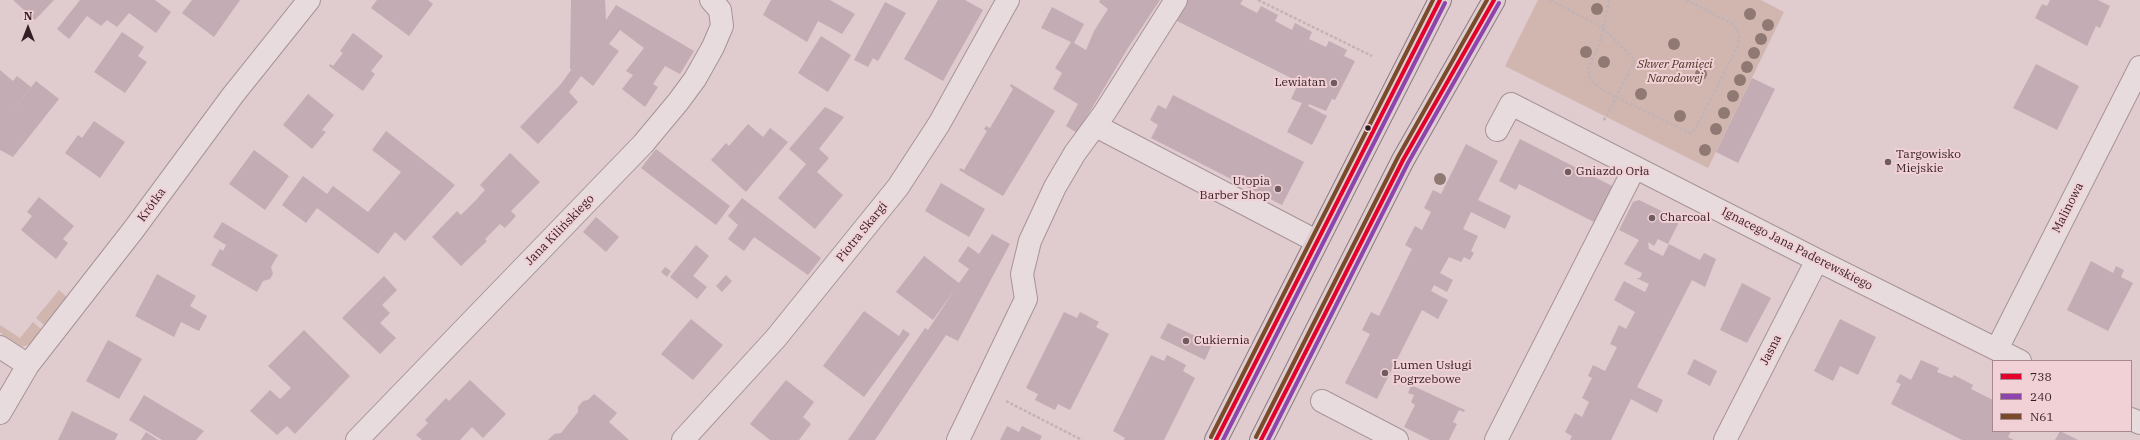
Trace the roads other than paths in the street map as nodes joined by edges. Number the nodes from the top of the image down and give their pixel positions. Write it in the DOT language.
graph roads {
  1 [pos="309,0"];
  2 [pos="712,0"];
  3 [pos="1008,0"];
  4 [pos="1176,0"];
  5 [pos="1440,0"];
  6 [pos="1494,0"];
  7 [pos="2140,67"];
  8 [pos="1096,126"];
  9 [pos="1497,130"];
  10 [pos="1635,167"];
  11 [pos="1316,241"];
  12 [pos="1817,260"];
  13 [pos="0,347"];
  14 [pos="1997,349"];
  15 [pos="2018,360"];
  16 [pos="28,365"];
  17 [pos="1322,401"];
  18 [pos="0,413"];
  19 [pos="357,440"];
  20 [pos="683,440"];
  21 [pos="958,440"];
  22 [pos="1216,440"];
  23 [pos="1260,440"];
  24 [pos="1397,440"];
  25 [pos="1496,440"];
  26 [pos="1725,440"];
  1 -- 16 [label="street, Krótka"];
  2 -- 19 [label="street, Jana Kilińskiego"];
  3 -- 20 [label="street, Piotra Skargi"];
  4 -- 8 [label="street"];
  5 -- 11 [label="main road"];
  6 -- 23 [label="main road"];
  7 -- 14 [label="street, Malinowa"];
  8 -- 11 [label="street"];
  8 -- 21 [label="street"];
  9 -- 10 [label="street, Ignacego Jana Paderewskiego"];
  10 -- 12 [label="street, Ignacego Jana Paderewskiego"];
  10 -- 25 [label="street"];
  11 -- 22 [label="main road"];
  12 -- 14 [label="street, Ignacego Jana Paderewskiego"];
  12 -- 26 [label="street, Jasna"];
  13 -- 16 [label="street"];
  14 -- 15 [label="street, Ignacego Jana Paderewskiego"];
  16 -- 18 [label="street, Krótka"];
  17 -- 24 [label="street"];
}
